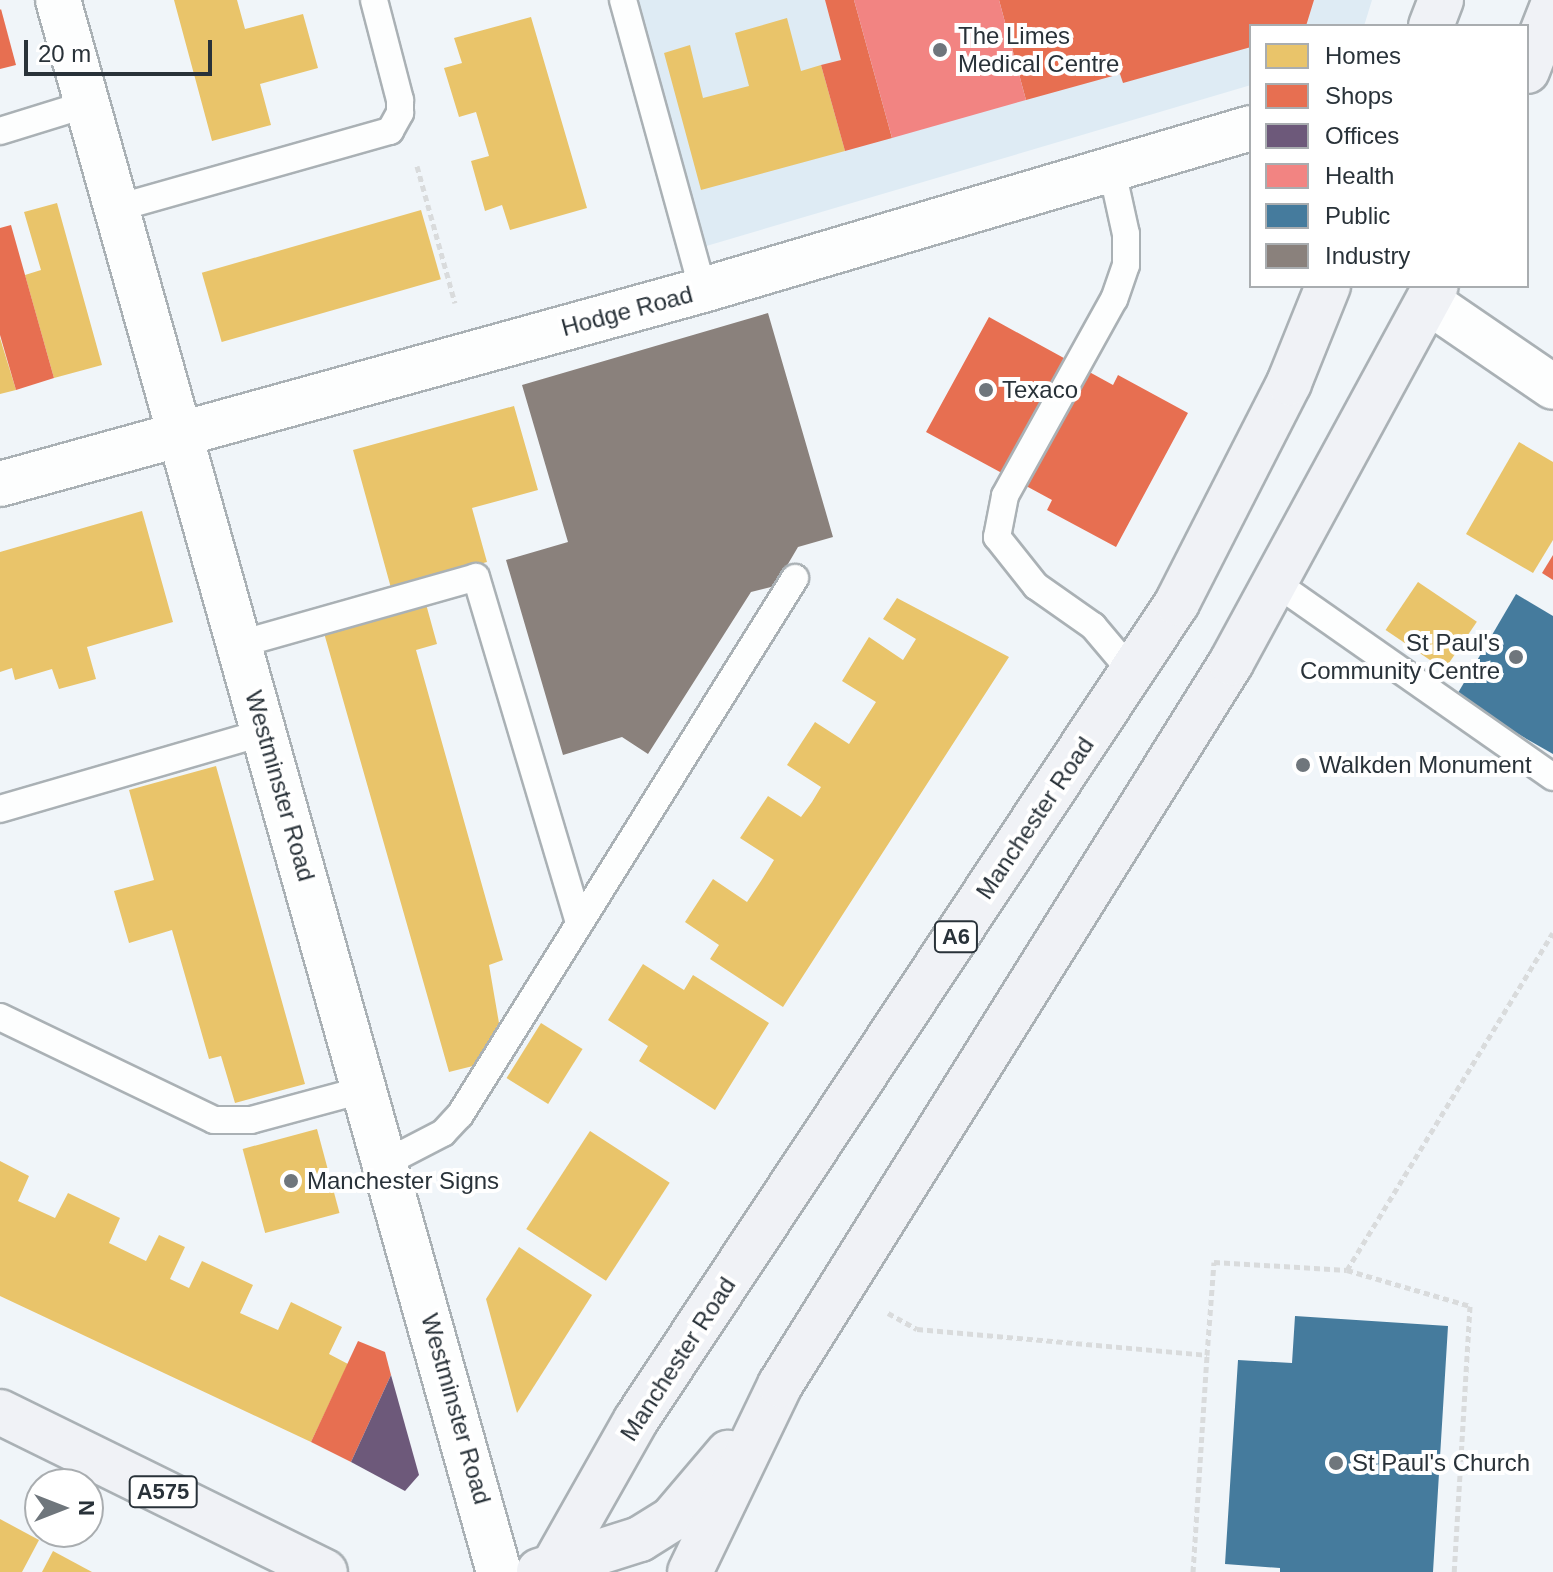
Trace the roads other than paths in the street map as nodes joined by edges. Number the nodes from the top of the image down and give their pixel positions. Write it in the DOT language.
graph roads {
  1 [pos="58,0"];
  2 [pos="374,0"];
  3 [pos="623,0"];
  4 [pos="1441,0"];
  5 [pos="1553,5"];
  6 [pos="1432,24"];
  7 [pos="1529,66"];
  8 [pos="87,104"];
  9 [pos="1249,129"];
  10 [pos="0,131"];
  11 [pos="1111,166"];
  12 [pos="117,208"];
  13 [pos="1327,288"];
  14 [pos="703,290"];
  15 [pos="1433,294"];
  16 [pos="1553,387"];
  17 [pos="180,435"];
  18 [pos="0,484"];
  19 [pos="795,578"];
  20 [pos="1276,583"];
  21 [pos="240,644"];
  22 [pos="1131,671"];
  23 [pos="265,732"];
  24 [pos="1553,777"];
  25 [pos="0,809"];
  26 [pos="579,923"];
  27 [pos="0,1017"];
  28 [pos="366,1089"];
  29 [pos="387,1162"];
  30 [pos="780,1385"];
  31 [pos="0,1412"];
  32 [pos="302,1567"];
  33 [pos="544,1571"];
  34 [pos="499,1572"];
  35 [pos="690,1572"];
  1 -- 8 [label="street, Westminster Road"];
  2 -- 12 [label="lane"];
  3 -- 14 [label="lane"];
  4 -- 6 [label="main road"];
  5 -- 7 [label="main road"];
  8 -- 10 [label="lane"];
  8 -- 12 [label="street, Westminster Road"];
  9 -- 11 [label="street, Hodge Road"];
  11 -- 14 [label="street, Hodge Road"];
  11 -- 22 [label="lane"];
  12 -- 17 [label="street, Westminster Road"];
  13 -- 22 [label="main road, Manchester Road / A6"];
  14 -- 17 [label="street, Hodge Road"];
  15 -- 16 [label="street"];
  15 -- 20 [label="main road"];
  17 -- 18 [label="street, Hodge Road"];
  17 -- 21 [label="street, Westminster Road"];
  19 -- 26 [label="lane"];
  20 -- 24 [label="lane"];
  20 -- 30 [label="main road"];
  21 -- 23 [label="street, Westminster Road"];
  21 -- 26 [label="lane"];
  22 -- 33 [label="main road, Manchester Road / A6"];
  23 -- 25 [label="lane"];
  23 -- 28 [label="street, Westminster Road"];
  26 -- 29 [label="lane"];
  27 -- 28 [label="lane"];
  28 -- 29 [label="street, Westminster Road"];
  29 -- 34 [label="street, Westminster Road"];
  30 -- 33 [label="main road"];
  30 -- 35 [label="main road"];
  31 -- 32 [label="main road, A575"];
}
